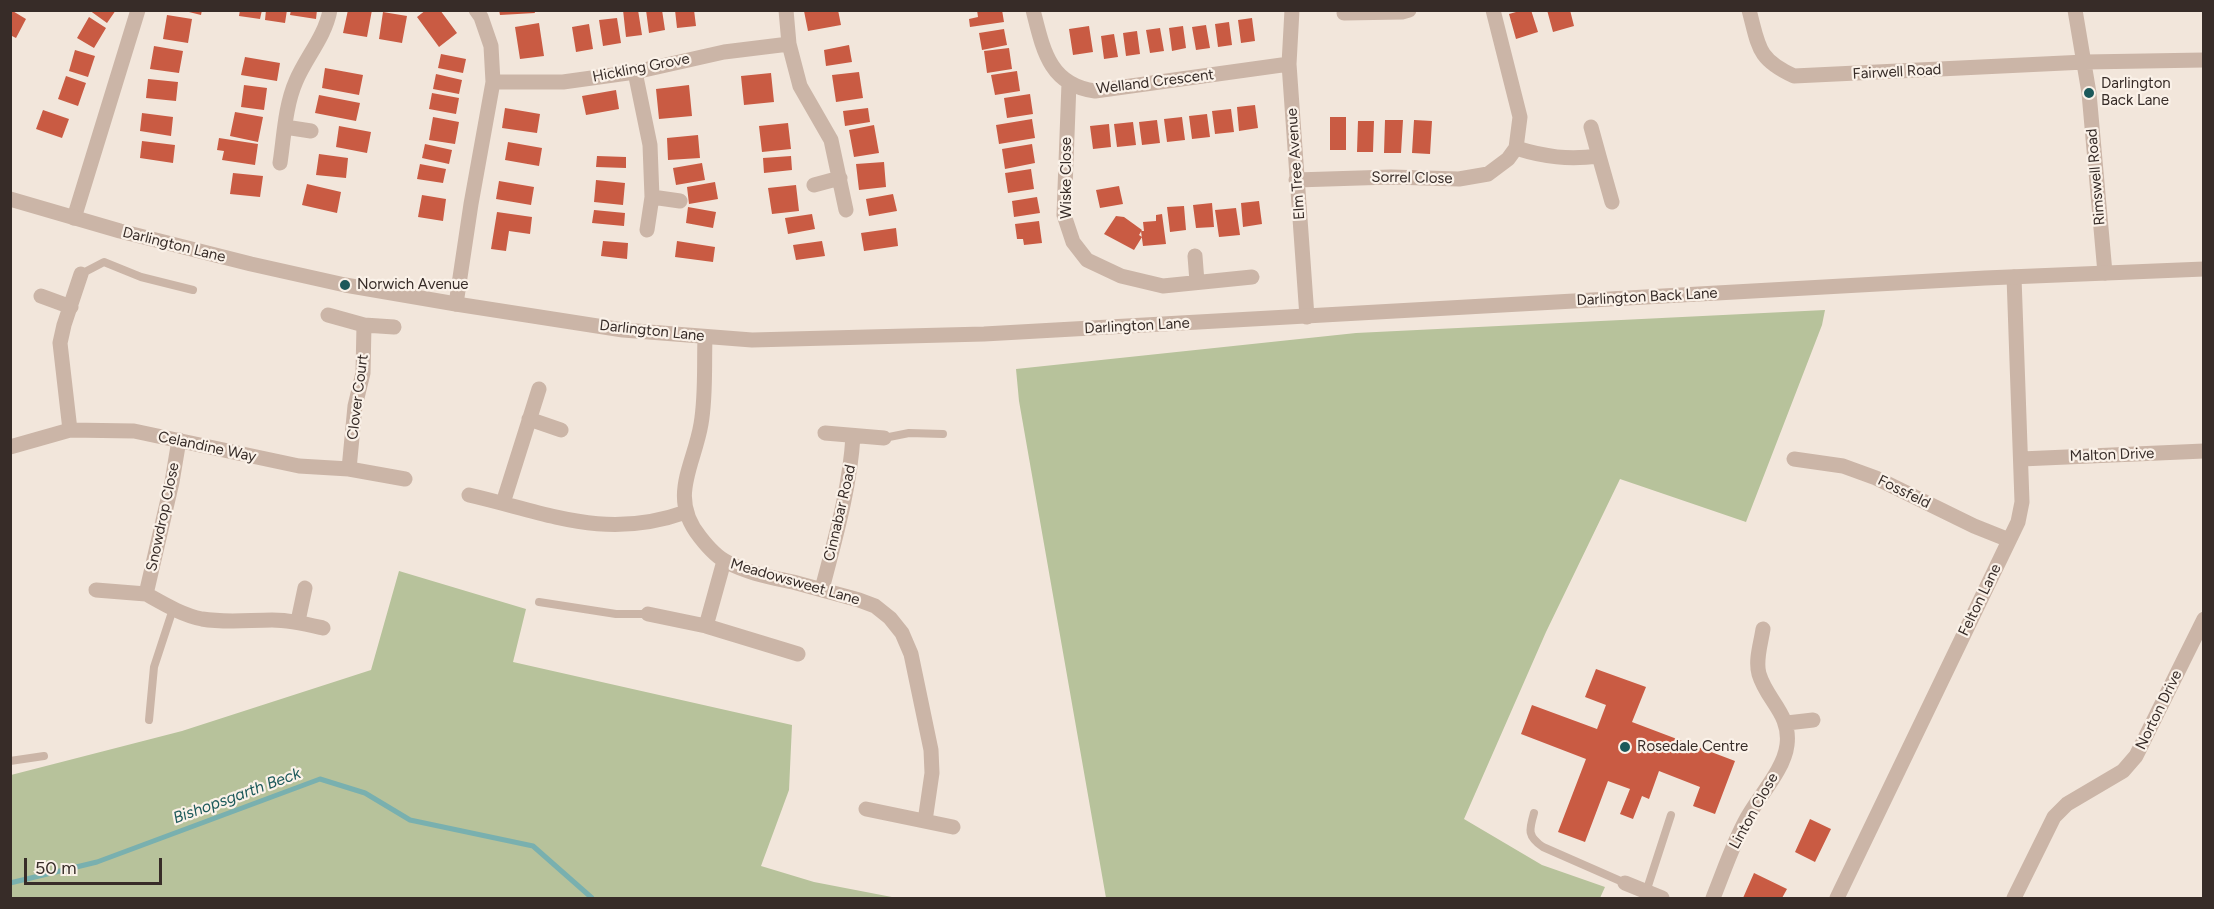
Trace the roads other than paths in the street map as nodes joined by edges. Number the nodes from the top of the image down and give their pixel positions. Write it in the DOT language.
graph roads {
  1 [pos="138,10"];
  2 [pos="330,10"];
  3 [pos="476,10"];
  4 [pos="786,10"];
  5 [pos="1033,10"];
  6 [pos="1292,10"];
  7 [pos="1409,10"];
  8 [pos="1493,10"];
  9 [pos="1749,10"];
  10 [pos="2075,10"];
  11 [pos="1371,11"];
  12 [pos="1344,13"];
  13 [pos="789,44"];
  14 [pos="2204,60"];
  15 [pos="2085,62"];
  16 [pos="1289,64"];
  17 [pos="635,72"];
  18 [pos="493,82"];
  19 [pos="1069,83"];
  20 [pos="285,127"];
  21 [pos="1591,127"];
  22 [pos="311,131"];
  23 [pos="1516,147"];
  24 [pos="1599,156"];
  25 [pos="280,164"];
  26 [pos="840,178"];
  27 [pos="1296,180"];
  28 [pos="814,185"];
  29 [pos="651,197"];
  30 [pos="10,199"];
  31 [pos="680,201"];
  32 [pos="1612,202"];
  33 [pos="846,210"];
  34 [pos="74,218"];
  35 [pos="647,230"];
  36 [pos="1196,256"];
  37 [pos="2204,269"];
  38 [pos="2105,273"];
  39 [pos="81,274"];
  40 [pos="1252,277"];
  41 [pos="2014,278"];
  42 [pos="1197,282"];
  43 [pos="193,290"];
  44 [pos="40,296"];
  45 [pos="456,304"];
  46 [pos="71,307"];
  47 [pos="328,315"];
  48 [pos="1306,317"];
  49 [pos="364,325"];
  50 [pos="394,327"];
  51 [pos="705,337"];
  52 [pos="539,388"];
  53 [pos="529,419"];
  54 [pos="70,429"];
  55 [pos="561,430"];
  56 [pos="825,434"];
  57 [pos="942,434"];
  58 [pos="853,436"];
  59 [pos="885,438"];
  60 [pos="179,440"];
  61 [pos="10,447"];
  62 [pos="2204,451"];
  63 [pos="1794,459"];
  64 [pos="2021,459"];
  65 [pos="349,469"];
  66 [pos="405,479"];
  67 [pos="469,495"];
  68 [pos="503,503"];
  69 [pos="686,512"];
  70 [pos="2009,540"];
  71 [pos="724,561"];
  72 [pos="305,588"];
  73 [pos="822,589"];
  74 [pos="96,590"];
  75 [pos="146,594"];
  76 [pos="539,602"];
  77 [pos="172,609"];
  78 [pos="648,614"];
  79 [pos="2204,619"];
  80 [pos="298,621"];
  81 [pos="706,626"];
  82 [pos="323,628"];
  83 [pos="1763,629"];
  84 [pos="798,654"];
  85 [pos="149,720"];
  86 [pos="1813,720"];
  87 [pos="1786,723"];
  88 [pos="44,756"];
  89 [pos="10,761"];
  90 [pos="866,809"];
  91 [pos="1534,813"];
  92 [pos="1671,815"];
  93 [pos="925,821"];
  94 [pos="953,827"];
  95 [pos="1625,883"];
  96 [pos="1646,892"];
  97 [pos="1662,898"];
  98 [pos="1713,898"];
  99 [pos="1837,898"];
  100 [pos="2014,898"];
  1 -- 34 [label="street"];
  2 -- 20 [label="street"];
  3 -- 18 [label="street"];
  4 -- 13 [label="street"];
  5 -- 19 [label="street"];
  6 -- 16 [label="street, Elm Tree Avenue"];
  7 -- 11 [label="street"];
  8 -- 23 [label="street"];
  9 -- 15 [label="street, Fairwell Road"];
  10 -- 15 [label="street, Rimswell Road"];
  11 -- 12 [label="street"];
  13 -- 17 [label="street, Hickling Grove"];
  13 -- 26 [label="street"];
  14 -- 15 [label="street, Fairwell Road"];
  15 -- 38 [label="street, Rimswell Road"];
  16 -- 19 [label="street, Welland Crescent"];
  16 -- 27 [label="street, Elm Tree Avenue"];
  17 -- 18 [label="street, Hickling Grove"];
  17 -- 29 [label="street"];
  18 -- 45 [label="street"];
  19 -- 42 [label="street, Wiske Close"];
  20 -- 22 [label="street"];
  20 -- 25 [label="street"];
  21 -- 24 [label="street"];
  23 -- 24 [label="street"];
  23 -- 27 [label="street, Sorrel Close"];
  24 -- 32 [label="street"];
  26 -- 28 [label="street"];
  26 -- 33 [label="street"];
  27 -- 48 [label="street, Elm Tree Avenue"];
  29 -- 31 [label="street"];
  29 -- 35 [label="street"];
  30 -- 34 [label="street, Darlington Lane"];
  34 -- 45 [label="street, Darlington Lane"];
  36 -- 42 [label="street"];
  37 -- 38 [label="street, Darlington Back Lane"];
  38 -- 41 [label="street, Darlington Back Lane"];
  39 -- 43 [label="lane"];
  39 -- 46 [label="street"];
  40 -- 42 [label="street, Wiske Close"];
  41 -- 48 [label="street, Darlington Back Lane"];
  41 -- 64 [label="street, Felton Lane"];
  44 -- 46 [label="street"];
  45 -- 51 [label="street, Darlington Lane"];
  46 -- 54 [label="street"];
  47 -- 49 [label="street"];
  48 -- 51 [label="street, Darlington Lane"];
  49 -- 50 [label="street"];
  49 -- 65 [label="street, Clover Court"];
  51 -- 69 [label="street, Meadowsweet Lane"];
  52 -- 53 [label="street"];
  53 -- 55 [label="street"];
  53 -- 68 [label="street"];
  54 -- 60 [label="street, Celandine Way"];
  54 -- 61 [label="street, Celandine Way"];
  56 -- 58 [label="street"];
  57 -- 59 [label="lane"];
  58 -- 59 [label="street"];
  58 -- 73 [label="street, Cinnabar Road"];
  60 -- 65 [label="street, Celandine Way"];
  60 -- 75 [label="street, Snowdrop Close"];
  62 -- 64 [label="street, Malton Drive"];
  63 -- 70 [label="street, Fossfeld"];
  64 -- 70 [label="street, Felton Lane"];
  65 -- 66 [label="street, Celandine Way"];
  67 -- 68 [label="street"];
  68 -- 69 [label="street"];
  69 -- 71 [label="street, Meadowsweet Lane"];
  70 -- 99 [label="street, Felton Lane"];
  71 -- 73 [label="street, Meadowsweet Lane"];
  71 -- 81 [label="street"];
  72 -- 80 [label="street"];
  73 -- 93 [label="street, Meadowsweet Lane"];
  74 -- 75 [label="street"];
  75 -- 77 [label="street"];
  76 -- 78 [label="lane"];
  77 -- 80 [label="street"];
  77 -- 85 [label="lane"];
  78 -- 81 [label="street"];
  79 -- 100 [label="street, Norton Drive"];
  80 -- 82 [label="street"];
  81 -- 84 [label="street"];
  83 -- 87 [label="street, Linton Close"];
  86 -- 87 [label="street"];
  87 -- 98 [label="street, Linton Close"];
  88 -- 89 [label="lane"];
  90 -- 93 [label="street"];
  91 -- 95 [label="lane"];
  92 -- 96 [label="lane"];
  93 -- 94 [label="street"];
  95 -- 96 [label="street"];
  96 -- 97 [label="street"];
}
